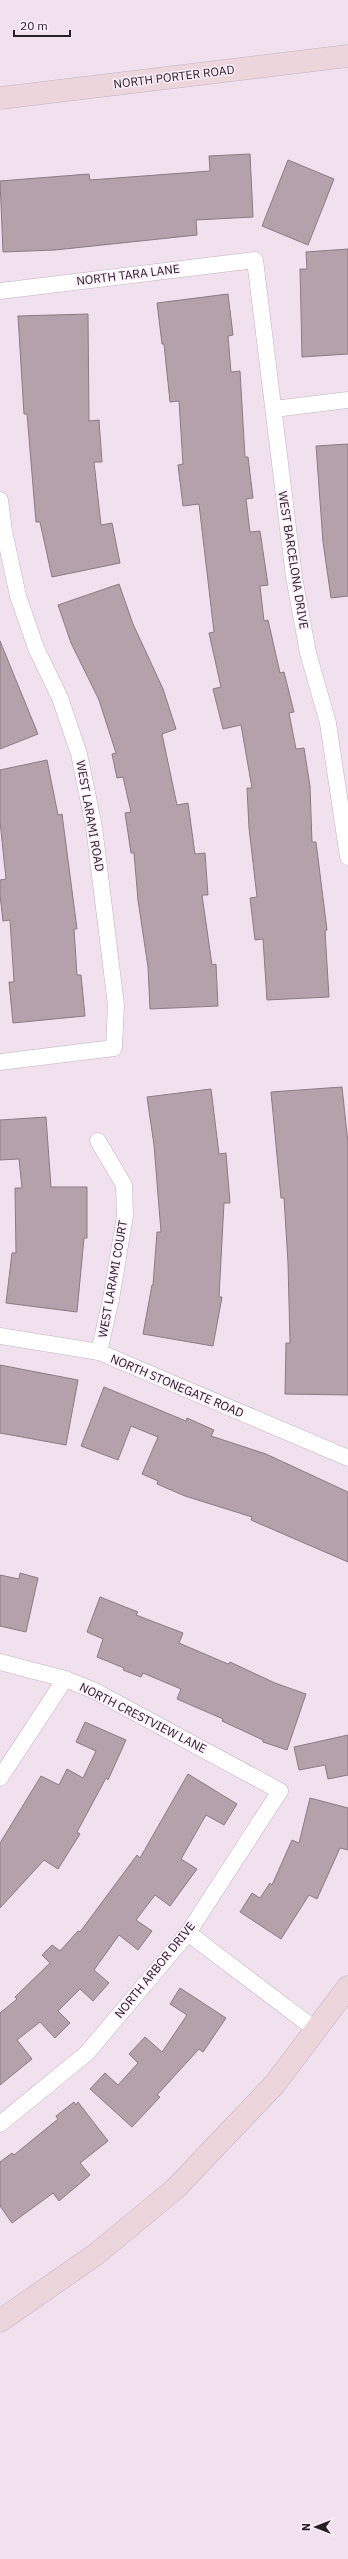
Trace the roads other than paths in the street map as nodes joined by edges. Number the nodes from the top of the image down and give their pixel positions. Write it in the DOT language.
graph roads {
  1 [pos="348,56"];
  2 [pos="0,98"];
  3 [pos="255,260"];
  4 [pos="0,291"];
  5 [pos="348,400"];
  6 [pos="274,409"];
  7 [pos="0,500"];
  8 [pos="348,857"];
  9 [pos="0,1062"];
  10 [pos="98,1141"];
  11 [pos="0,1336"];
  12 [pos="99,1352"];
  13 [pos="348,1458"];
  14 [pos="0,1662"];
  15 [pos="65,1679"];
  16 [pos="0,1778"];
  17 [pos="280,1791"];
  18 [pos="188,1933"];
  19 [pos="348,1987"];
  20 [pos="316,2030"];
  21 [pos="0,2124"];
  22 [pos="0,2321"];
  1 -- 2 [label="street, NORTH PORTER ROAD"];
  3 -- 4 [label="street, NORTH TARA LANE"];
  3 -- 6 [label="street, WEST BARCELONA DRIVE"];
  5 -- 6 [label="street"];
  6 -- 8 [label="street, WEST BARCELONA DRIVE"];
  7 -- 9 [label="street, WEST LARAMI ROAD"];
  10 -- 12 [label="street, WEST LARAMI COURT"];
  11 -- 12 [label="street, NORTH STONEGATE ROAD"];
  12 -- 13 [label="street, NORTH STONEGATE ROAD"];
  14 -- 15 [label="street, NORTH CRESTVIEW LANE"];
  15 -- 16 [label="street"];
  15 -- 17 [label="street, NORTH CRESTVIEW LANE"];
  17 -- 18 [label="street, NORTH ARBOR DRIVE"];
  18 -- 20 [label="street"];
  18 -- 21 [label="street, NORTH ARBOR DRIVE"];
  19 -- 20 [label="street"];
  20 -- 22 [label="street"];
}
